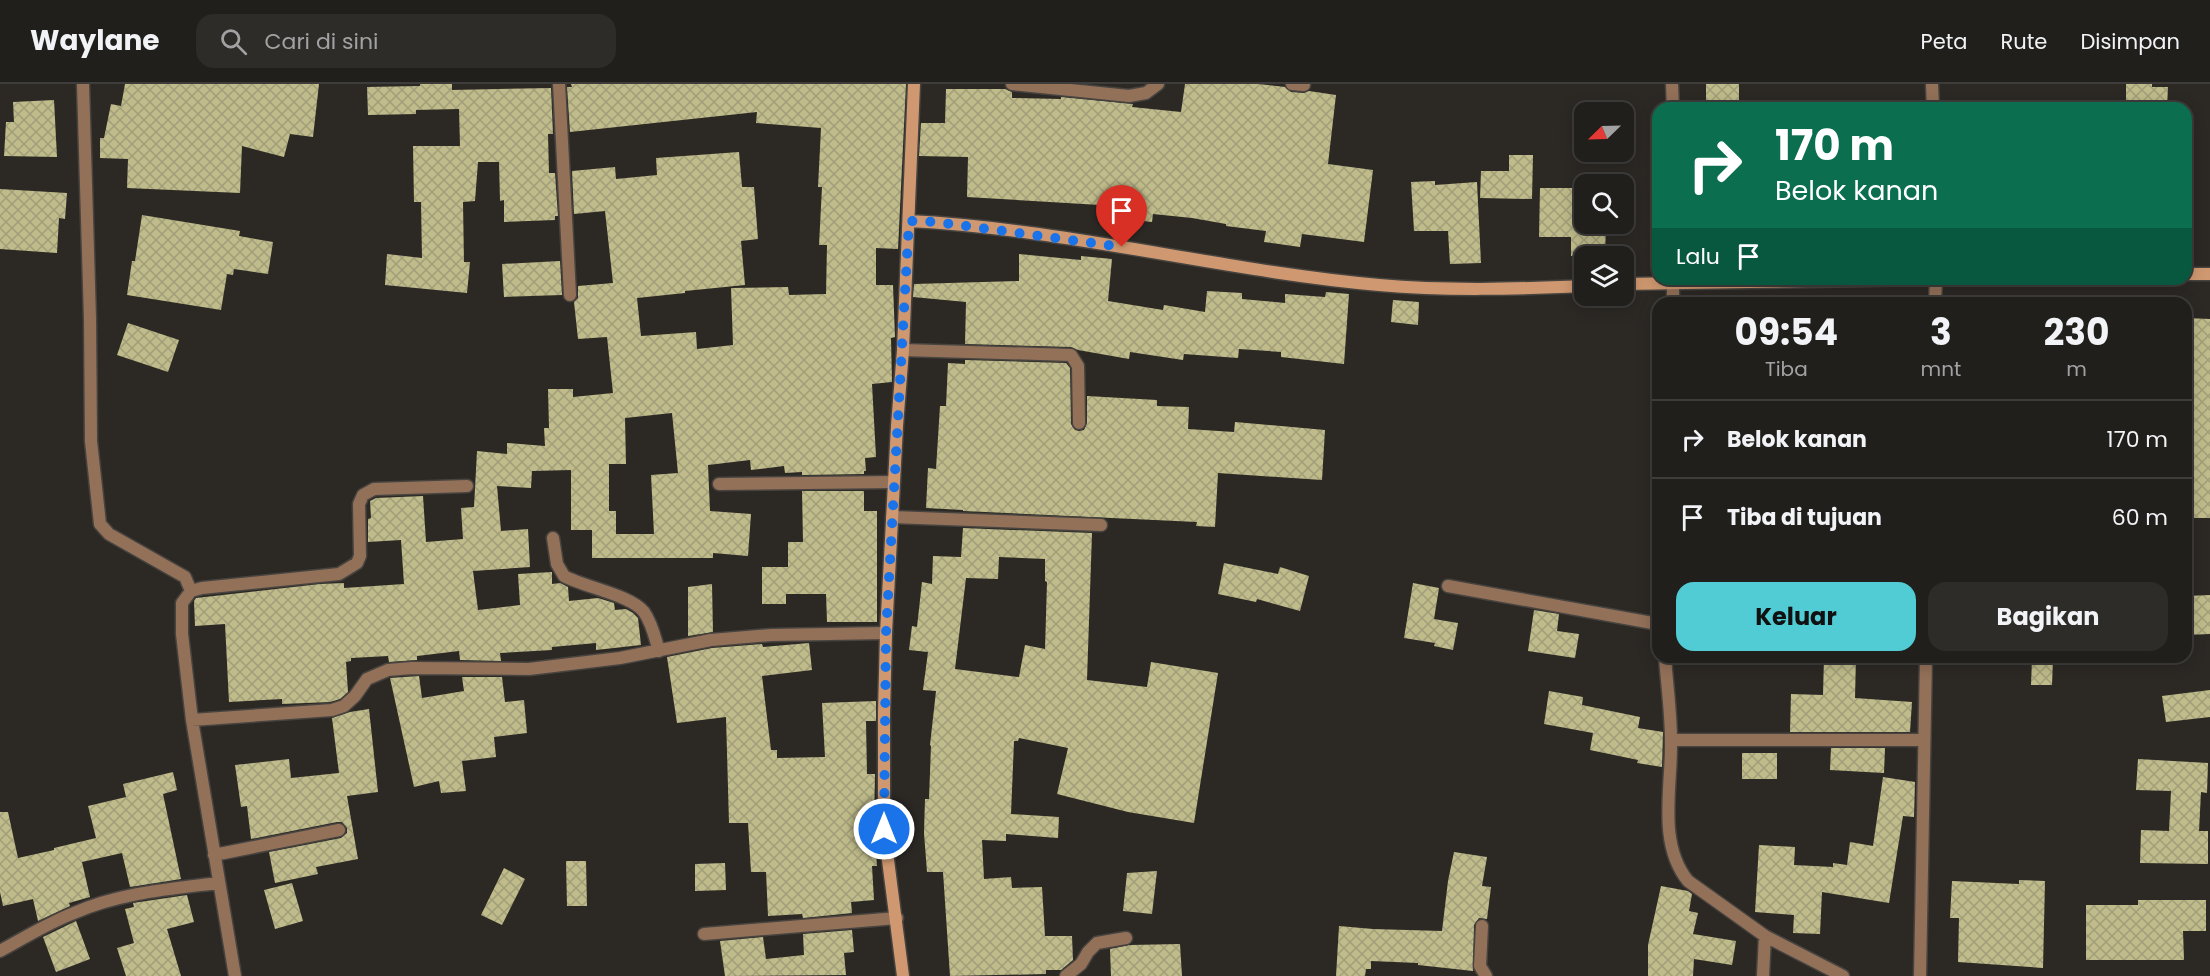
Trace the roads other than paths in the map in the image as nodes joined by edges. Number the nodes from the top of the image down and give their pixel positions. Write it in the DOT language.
graph roads {
  1 [pos="82,84"];
  2 [pos="559,84"];
  3 [pos="914,84"];
  4 [pos="1012,84"];
  5 [pos="1158,84"];
  6 [pos="1672,84"];
  7 [pos="1932,84"];
  8 [pos="1673,102"];
  9 [pos="1933,102"];
  10 [pos="909,221"];
  11 [pos="2192,274"];
  12 [pos="2210,274"];
  13 [pos="1652,282"];
  14 [pos="1634,283"];
  15 [pos="1574,286"];
  16 [pos="570,295"];
  17 [pos="903,350"];
  18 [pos="1079,423"];
  19 [pos="894,482"];
  20 [pos="719,484"];
  21 [pos="467,486"];
  22 [pos="892,517"];
  23 [pos="1101,525"];
  24 [pos="554,538"];
  25 [pos="1448,586"];
  26 [pos="191,591"];
  27 [pos="1652,623"];
  28 [pos="886,633"];
  29 [pos="658,651"];
  30 [pos="1665,663"];
  31 [pos="1926,663"];
  32 [pos="192,720"];
  33 [pos="1671,740"];
  34 [pos="1924,740"];
  35 [pos="339,830"];
  36 [pos="214,855"];
  37 [pos="218,883"];
  38 [pos="897,918"];
  39 [pos="1482,926"];
  40 [pos="704,934"];
  41 [pos="1765,936"];
  42 [pos="1126,938"];
  43 [pos="0,951"];
  44 [pos="235,976"];
  45 [pos="903,976"];
  46 [pos="1066,976"];
  47 [pos="1486,976"];
  48 [pos="1763,976"];
  49 [pos="1843,976"];
  50 [pos="1920,976"];
  1 -- 26 [label="street"];
  2 -- 16 [label="street"];
  3 -- 10 [label="street"];
  4 -- 5 [label="street"];
  6 -- 8 [label="street"];
  7 -- 9 [label="street"];
  10 -- 15 [label="street"];
  10 -- 17 [label="street"];
  11 -- 12 [label="street"];
  13 -- 14 [label="street"];
  17 -- 18 [label="street"];
  17 -- 19 [label="street"];
  19 -- 20 [label="street"];
  19 -- 22 [label="street"];
  21 -- 26 [label="street"];
  22 -- 23 [label="street"];
  22 -- 28 [label="street"];
  24 -- 29 [label="street"];
  25 -- 27 [label="street"];
  26 -- 32 [label="street"];
  28 -- 29 [label="street"];
  28 -- 38 [label="street"];
  29 -- 32 [label="street"];
  30 -- 33 [label="street"];
  31 -- 34 [label="street"];
  32 -- 36 [label="street"];
  33 -- 34 [label="street"];
  33 -- 41 [label="street"];
  34 -- 50 [label="street"];
  35 -- 36 [label="street"];
  36 -- 37 [label="street"];
  37 -- 43 [label="street"];
  37 -- 44 [label="street"];
  38 -- 40 [label="street"];
  38 -- 45 [label="street"];
  39 -- 47 [label="street"];
  41 -- 48 [label="street"];
  41 -- 49 [label="street"];
  42 -- 46 [label="street"];
}
